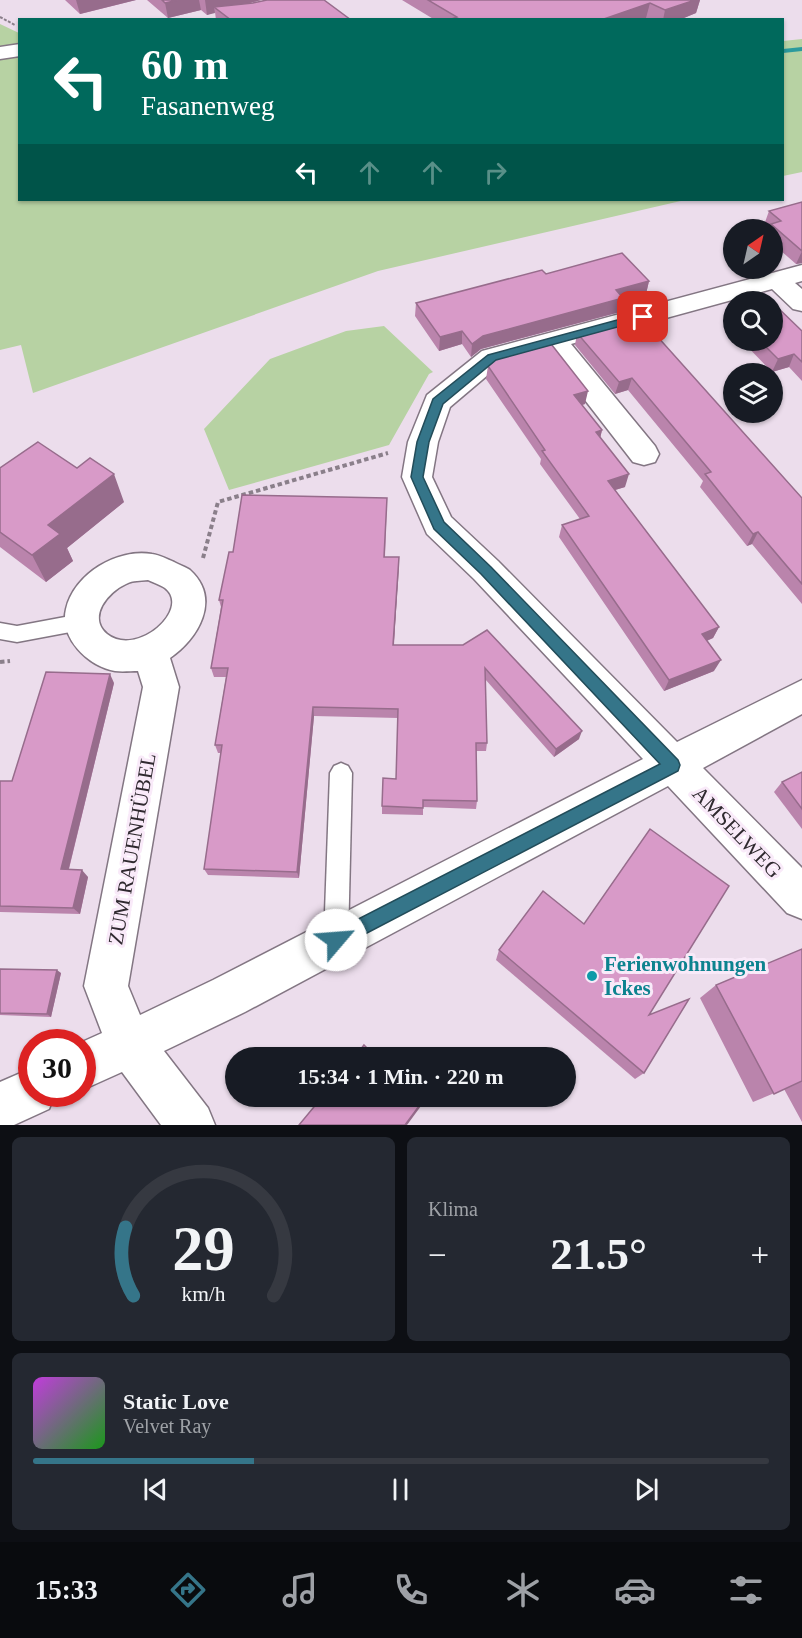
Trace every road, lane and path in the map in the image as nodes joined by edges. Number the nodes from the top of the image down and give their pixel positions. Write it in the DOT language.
graph roads {
  1 [pos="0,17"];
  2 [pos="18,26"];
  3 [pos="18,50"];
  4 [pos="0,53"];
  5 [pos="790,277"];
  6 [pos="802,303"];
  7 [pos="553,341"];
  8 [pos="423,442"];
  9 [pos="644,454"];
  10 [pos="190,598"];
  11 [pos="81,622"];
  12 [pos="0,631"];
  13 [pos="150,652"];
  14 [pos="802,696"];
  15 [pos="672,765"];
  16 [pos="341,773"];
  17 [pos="802,898"];
  18 [pos="336,940"];
  19 [pos="129,1044"];
  20 [pos="96,1060"];
  21 [pos="18,1099"];
  22 [pos="0,1107"];
  23 [pos="182,1122"];
  1 -- 2 [label="path"];
  3 -- 4 [label="street"];
  5 -- 6 [label="street"];
  5 -- 7 [label="street, AMSELWEG"];
  7 -- 8 [label="street, AMSELWEG"];
  7 -- 9 [label="street"];
  8 -- 10 [label="path"];
  8 -- 15 [label="street, AMSELWEG"];
  10 -- 11 [label="street"];
  10 -- 13 [label="street"];
  11 -- 12 [label="lane"];
  11 -- 13 [label="street"];
  13 -- 19 [label="street, ZUM RAUENHÜBEL"];
  14 -- 15 [label="street"];
  15 -- 17 [label="street, AMSELWEG"];
  15 -- 18 [label="street"];
  16 -- 18 [label="lane"];
  18 -- 19 [label="street"];
  19 -- 20 [label="street"];
  19 -- 23 [label="street, ZUM RAUENHÜBEL"];
  21 -- 22 [label="street"];
}
